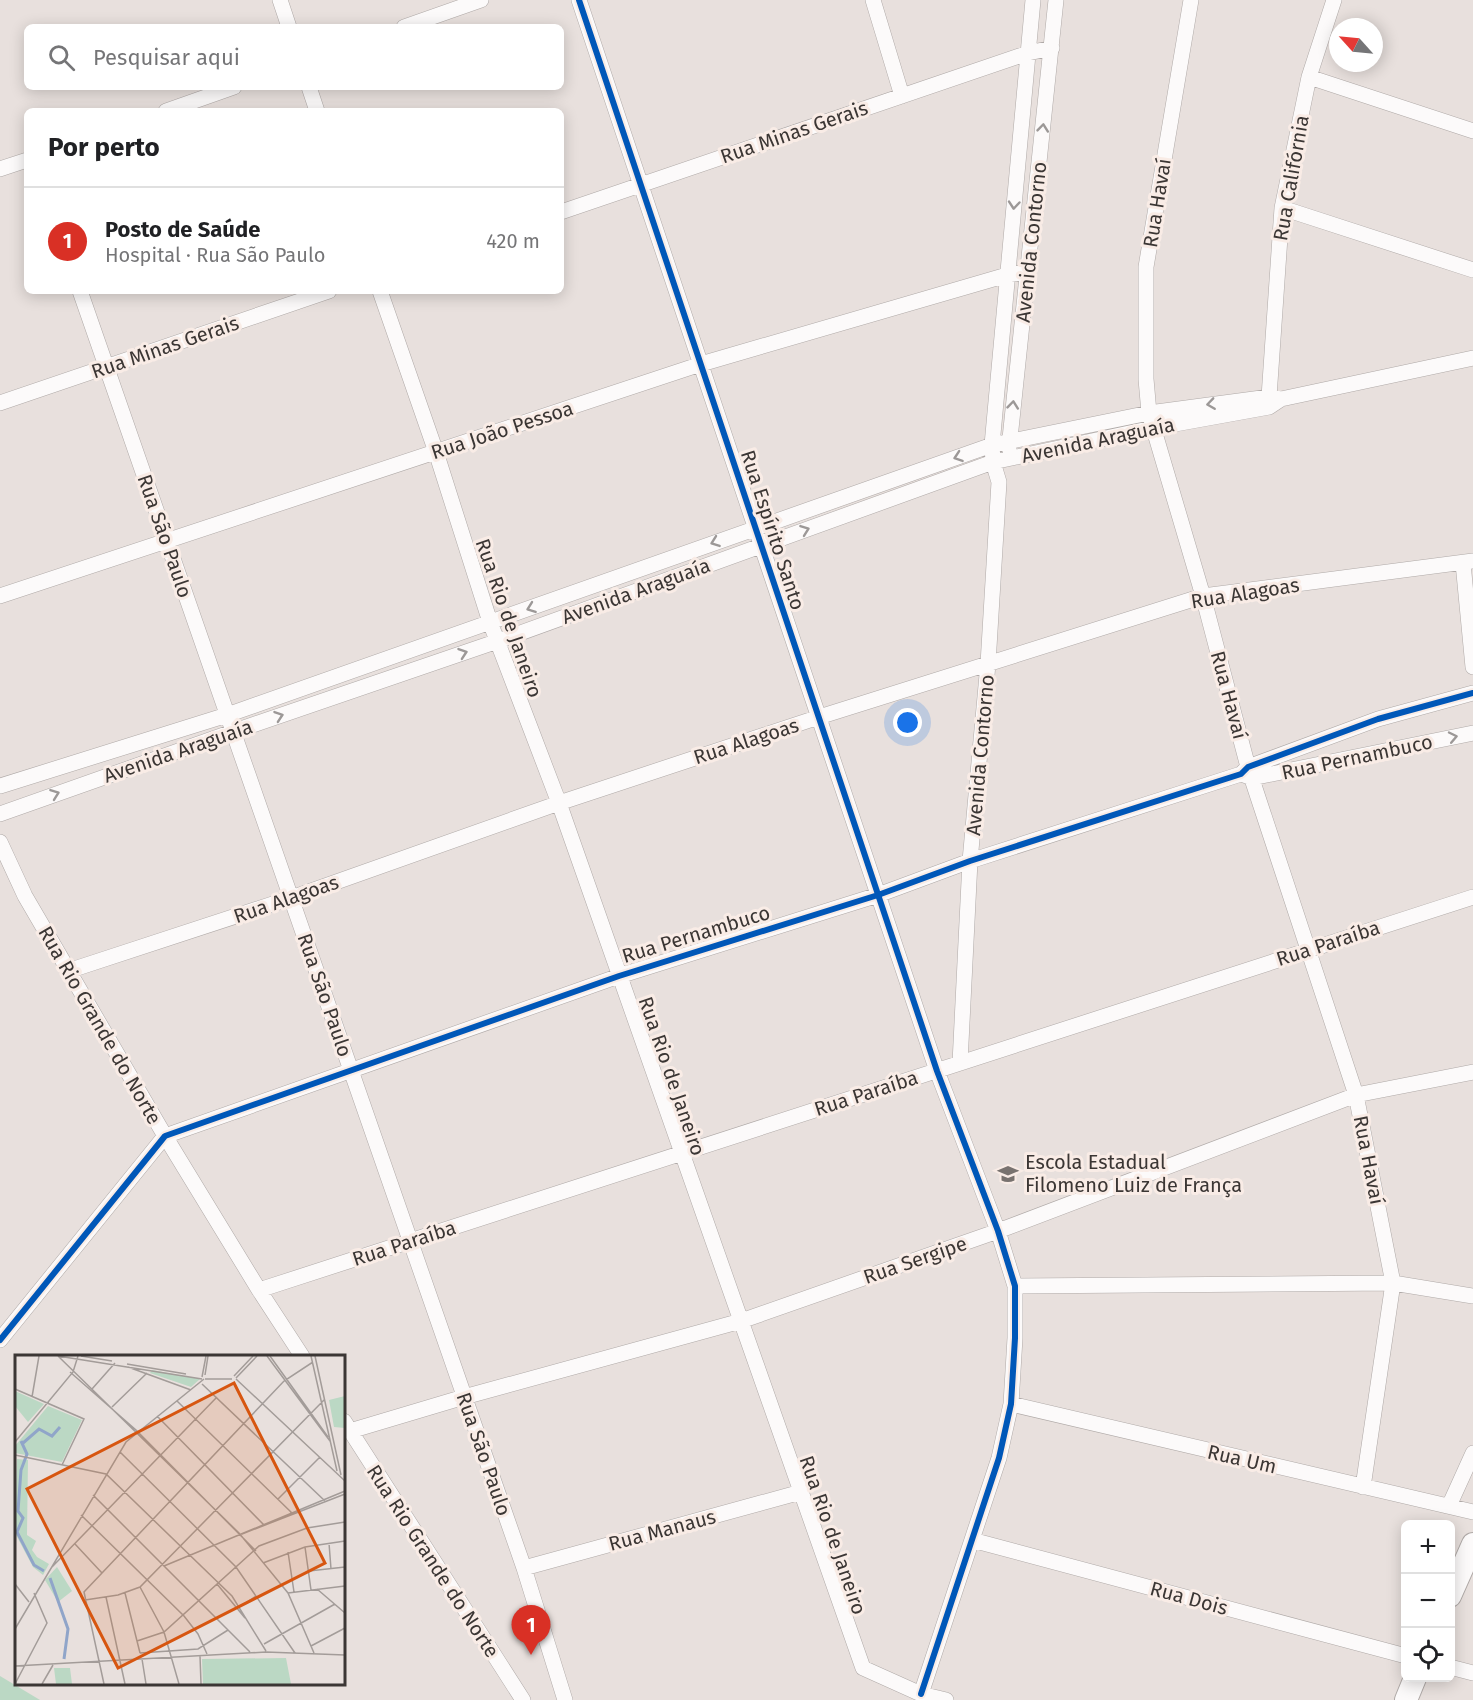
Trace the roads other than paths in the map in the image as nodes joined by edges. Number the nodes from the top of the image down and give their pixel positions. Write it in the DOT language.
graph roads {
  1 [pos="280,0"];
  2 [pos="481,0"];
  3 [pos="579,0"];
  4 [pos="873,0"];
  5 [pos="1033,0"];
  6 [pos="1056,0"];
  7 [pos="1191,0"];
  8 [pos="1334,0"];
  9 [pos="288,24"];
  10 [pos="413,24"];
  11 [pos="1052,48"];
  12 [pos="1028,53"];
  13 [pos="1309,77"];
  14 [pos="226,90"];
  15 [pos="310,90"];
  16 [pos="902,96"];
  17 [pos="174,108"];
  18 [pos="316,108"];
  19 [pos="1473,131"];
  20 [pos="24,161"];
  21 [pos="0,170"];
  22 [pos="641,185"];
  23 [pos="1282,208"];
  24 [pos="564,211"];
  25 [pos="1473,270"];
  26 [pos="1028,272"];
  27 [pos="1007,275"];
  28 [pos="81,294"];
  29 [pos="320,294"];
  30 [pos="381,294"];
  31 [pos="1473,358"];
  32 [pos="701,364"];
  33 [pos="107,367"];
  34 [pos="1273,401"];
  35 [pos="0,403"];
  36 [pos="1151,420"];
  37 [pos="1010,440"];
  38 [pos="992,445"];
  39 [pos="436,452"];
  40 [pos="1001,461"];
  41 [pos="755,527"];
  42 [pos="167,541"];
  43 [pos="761,546"];
  44 [pos="1468,562"];
  45 [pos="0,596"];
  46 [pos="1203,596"];
  47 [pos="490,622"];
  48 [pos="498,641"];
  49 [pos="988,664"];
  50 [pos="1473,668"];
  51 [pos="1473,693"];
  52 [pos="226,714"];
  53 [pos="819,717"];
  54 [pos="175,731"];
  55 [pos="232,732"];
  56 [pos="1473,733"];
  57 [pos="181,750"];
  58 [pos="1247,773"];
  59 [pos="0,786"];
  60 [pos="559,803"];
  61 [pos="0,814"];
  62 [pos="0,842"];
  63 [pos="970,861"];
  64 [pos="878,895"];
  65 [pos="1473,897"];
  66 [pos="291,898"];
  67 [pos="1309,950"];
  68 [pos="68,971"];
  69 [pos="620,976"];
  70 [pos="960,1063"];
  71 [pos="351,1070"];
  72 [pos="937,1071"];
  73 [pos="1473,1071"];
  74 [pos="1356,1095"];
  75 [pos="165,1136"];
  76 [pos="682,1153"];
  77 [pos="998,1231"];
  78 [pos="410,1241"];
  79 [pos="1393,1283"];
  80 [pos="1015,1286"];
  81 [pos="259,1290"];
  82 [pos="1473,1296"];
  83 [pos="741,1322"];
  84 [pos="0,1340"];
  85 [pos="301,1355"];
  86 [pos="464,1397"];
  87 [pos="1011,1404"];
  88 [pos="346,1426"];
  89 [pos="1473,1453"];
  90 [pos="1363,1487"];
  91 [pos="801,1492"];
  92 [pos="1449,1506"];
  93 [pos="1473,1512"];
  94 [pos="972,1540"];
  95 [pos="1473,1544"];
  96 [pos="524,1568"];
  97 [pos="1455,1585"];
  98 [pos="1401,1655"];
  99 [pos="1455,1668"];
  100 [pos="1473,1673"];
  101 [pos="1413,1682"];
  102 [pos="921,1694"];
  103 [pos="523,1700"];
  104 [pos="565,1700"];
  105 [pos="946,1700"];
  106 [pos="1406,1700"];
  1 -- 9 [label="street"];
  2 -- 10 [label="street"];
  3 -- 22 [label="street, Rua Espírito Santo"];
  4 -- 16 [label="street"];
  5 -- 12 [label="street, Avenida Contorno"];
  6 -- 11 [label="street, Avenida Contorno"];
  7 -- 36 [label="street, Rua Havaí"];
  8 -- 13 [label="street, Rua Califórnia"];
  11 -- 12 [label="street, Rua Minas Gerais"];
  26 -- 11 [label="street, Avenida Contorno, one-way"];
  12 -- 16 [label="street, Rua Minas Gerais"];
  12 -- 27 [label="street, Avenida Contorno, one-way"];
  13 -- 19 [label="street"];
  13 -- 23 [label="street, Rua Califórnia"];
  14 -- 17 [label="street"];
  15 -- 18 [label="street"];
  16 -- 22 [label="street, Rua Minas Gerais"];
  20 -- 21 [label="street"];
  22 -- 24 [label="street, Rua Minas Gerais"];
  22 -- 32 [label="street, Rua Espírito Santo"];
  23 -- 25 [label="street"];
  23 -- 34 [label="street, Rua Califórnia"];
  26 -- 27 [label="street, Rua João Pessoa"];
  37 -- 26 [label="street, Avenida Contorno, one-way"];
  27 -- 32 [label="street, Rua João Pessoa"];
  27 -- 38 [label="street, Avenida Contorno"];
  28 -- 33 [label="street, Rua São Paulo"];
  29 -- 33 [label="street, Rua Minas Gerais"];
  30 -- 39 [label="street, Rua Rio de Janeiro"];
  31 -- 34 [label="street, Avenida Araguaía"];
  32 -- 39 [label="street, Rua João Pessoa"];
  32 -- 41 [label="street, Rua Espírito Santo"];
  33 -- 35 [label="street, Rua Minas Gerais"];
  33 -- 42 [label="street, Rua São Paulo"];
  34 -- 36 [label="street, Avenida Araguaía"];
  36 -- 37 [label="street, Avenida Araguaía"];
  36 -- 40 [label="street, Avenida Araguaía"];
  36 -- 46 [label="street, Rua Havaí"];
  37 -- 38 [label="street, Avenida Araguaía"];
  37 -- 40 [label="street, Avenida Contorno"];
  38 -- 40 [label="street, Avenida Contorno"];
  38 -- 41 [label="street, Avenida Araguaía, one-way"];
  39 -- 42 [label="street, Rua João Pessoa"];
  39 -- 47 [label="street, Rua Rio de Janeiro"];
  43 -- 40 [label="street, Avenida Araguaía, one-way"];
  40 -- 49 [label="street, Avenida Contorno"];
  41 -- 43 [label="street, Rua Espírito Santo"];
  41 -- 47 [label="street, Avenida Araguaía, one-way"];
  42 -- 45 [label="street, Rua João Pessoa"];
  42 -- 52 [label="street, Rua São Paulo"];
  43 -- 48 [label="street, Avenida Araguaía"];
  43 -- 53 [label="street, Rua Espírito Santo"];
  44 -- 46 [label="street, Rua Alagoas"];
  44 -- 50 [label="street"];
  46 -- 49 [label="street, Rua Alagoas"];
  46 -- 58 [label="street, Rua Havaí"];
  47 -- 48 [label="street, Rua Rio de Janeiro"];
  47 -- 52 [label="street, Avenida Araguaía"];
  55 -- 48 [label="street, Avenida Araguaía, one-way"];
  48 -- 60 [label="street, Rua Rio de Janeiro"];
  49 -- 53 [label="street, Rua Alagoas"];
  49 -- 63 [label="street, Avenida Contorno"];
  51 -- 58 [label="street, Rua Pernambuco"];
  52 -- 54 [label="street, Avenida Araguaía"];
  52 -- 55 [label="street, Rua São Paulo"];
  53 -- 60 [label="street, Rua Alagoas"];
  53 -- 64 [label="street, Rua Espírito Santo"];
  54 -- 57 [label="street"];
  54 -- 59 [label="street, Avenida Araguaía"];
  55 -- 57 [label="street, Avenida Araguaía"];
  55 -- 66 [label="street, Rua São Paulo"];
  58 -- 56 [label="street, Rua Pernambuco, one-way"];
  61 -- 57 [label="street, Avenida Araguaía, one-way"];
  58 -- 63 [label="street, Rua Pernambuco"];
  58 -- 67 [label="street, Rua Havaí"];
  60 -- 66 [label="street, Rua Alagoas"];
  60 -- 69 [label="street, Rua Rio de Janeiro"];
  62 -- 68 [label="street, Rua Rio Grande do Norte"];
  63 -- 64 [label="street, Rua Pernambuco"];
  63 -- 70 [label="street, Avenida Contorno"];
  64 -- 69 [label="street, Rua Pernambuco"];
  64 -- 72 [label="street, Rua Espírito Santo"];
  65 -- 67 [label="street, Rua Paraíba"];
  66 -- 68 [label="street, Rua Alagoas"];
  66 -- 71 [label="street, Rua São Paulo"];
  67 -- 70 [label="street, Rua Paraíba"];
  67 -- 74 [label="street, Rua Havaí"];
  68 -- 75 [label="street, Rua Rio Grande do Norte"];
  69 -- 71 [label="street, Rua Pernambuco"];
  69 -- 76 [label="street, Rua Rio de Janeiro"];
  70 -- 72 [label="street, Rua Paraíba"];
  71 -- 75 [label="street, Rua Pernambuco"];
  71 -- 78 [label="street, Rua São Paulo"];
  72 -- 76 [label="street, Rua Paraíba"];
  72 -- 77 [label="street, Rua Espírito Santo"];
  73 -- 74 [label="street, Rua Sergipe"];
  74 -- 77 [label="street, Rua Sergipe"];
  74 -- 79 [label="street, Rua Havaí"];
  75 -- 81 [label="street, Rua Rio Grande do Norte"];
  75 -- 84 [label="street"];
  76 -- 78 [label="street, Rua Paraíba"];
  76 -- 83 [label="street, Rua Rio de Janeiro"];
  77 -- 80 [label="street, Rua Espírito Santo"];
  77 -- 83 [label="street, Rua Sergipe"];
  78 -- 81 [label="street, Rua Paraíba"];
  78 -- 86 [label="street, Rua São Paulo"];
  79 -- 80 [label="street"];
  79 -- 82 [label="street"];
  79 -- 90 [label="street, Rua Havaí"];
  80 -- 87 [label="street, Rua Espírito Santo"];
  81 -- 85 [label="street, Rua Rio Grande do Norte"];
  83 -- 86 [label="street, Rua Sergipe"];
  83 -- 91 [label="street, Rua Rio de Janeiro"];
  86 -- 88 [label="street, Rua Sergipe"];
  86 -- 96 [label="street, Rua São Paulo"];
  87 -- 90 [label="street, Rua Um"];
  87 -- 94 [label="street, Rua Espírito Santo"];
  88 -- 103 [label="street, Rua Rio Grande do Norte"];
  89 -- 92 [label="street"];
  90 -- 92 [label="street, Rua Um"];
  91 -- 96 [label="street, Rua Manaus"];
  91 -- 102 [label="street, Rua Rio de Janeiro"];
  92 -- 93 [label="street, Rua Um"];
  94 -- 98 [label="street, Rua Dois"];
  94 -- 102 [label="street, Rua Espírito Santo"];
  95 -- 97 [label="main road"];
  96 -- 104 [label="street, Rua São Paulo"];
  99 -- 100 [label="street"];
  101 -- 106 [label="main road"];
  102 -- 105 [label="street"];
}
